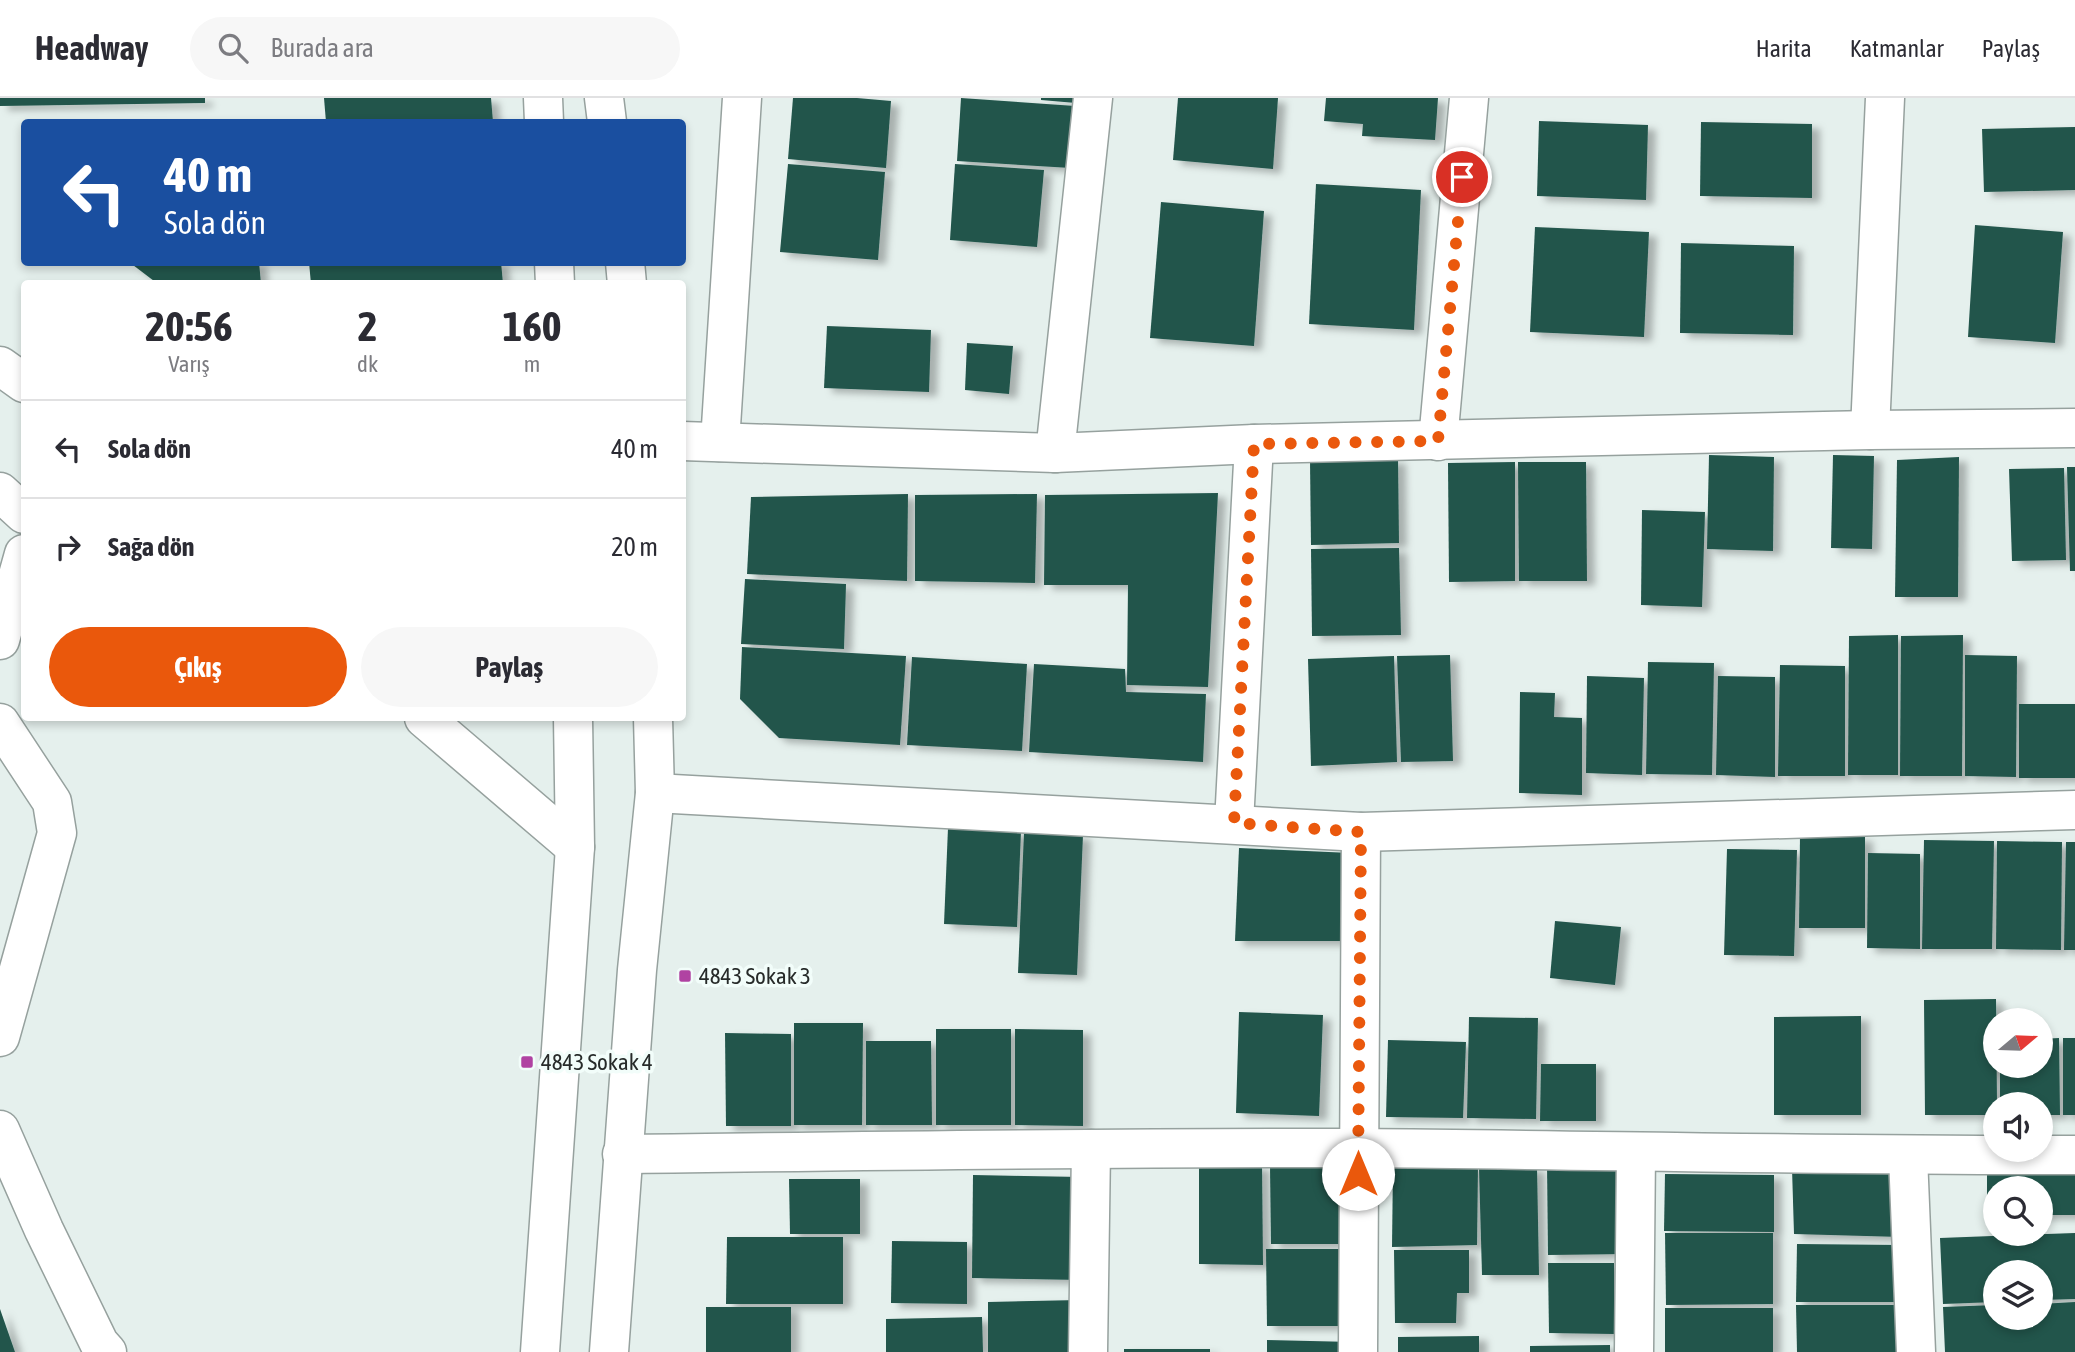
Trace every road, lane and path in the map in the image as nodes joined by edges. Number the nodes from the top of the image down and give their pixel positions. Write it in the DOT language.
graph roads {
  1 [pos="543,98"];
  2 [pos="604,98"];
  3 [pos="742,98"];
  4 [pos="1093,98"];
  5 [pos="1469,98"];
  6 [pos="1885,98"];
  7 [pos="544,119"];
  8 [pos="607,119"];
  9 [pos="2075,428"];
  10 [pos="1870,430"];
  11 [pos="1438,441"];
  12 [pos="701,442"];
  13 [pos="1254,444"];
  14 [pos="1055,453"];
  15 [pos="0,492"];
  16 [pos="21,511"];
  17 [pos="21,565"];
  18 [pos="0,640"];
  19 [pos="427,721"];
  20 [pos="573,721"];
  21 [pos="653,721"];
  22 [pos="0,723"];
  23 [pos="654,793"];
  24 [pos="2075,810"];
  25 [pos="1234,823"];
  26 [pos="1361,832"];
  27 [pos="575,848"];
  28 [pos="0,1037"];
  29 [pos="0,1130"];
  30 [pos="1359,1148"];
  31 [pos="1091,1149"];
  32 [pos="1636,1152"];
  33 [pos="622,1154"];
  34 [pos="2075,1155"];
  35 [pos="1908,1156"];
  36 [pos="107,1352"];
  37 [pos="540,1352"];
  38 [pos="609,1352"];
  39 [pos="1088,1352"];
  40 [pos="1358,1352"];
  41 [pos="1634,1352"];
  42 [pos="1916,1352"];
  1 -- 7 [label="street"];
  2 -- 8 [label="street"];
  3 -- 12 [label="street"];
  4 -- 14 [label="street"];
  5 -- 11 [label="street"];
  6 -- 10 [label="street"];
  9 -- 10 [label="street"];
  10 -- 11 [label="street"];
  11 -- 13 [label="street"];
  12 -- 14 [label="street"];
  13 -- 14 [label="street"];
  13 -- 25 [label="street"];
  15 -- 16 [label="street"];
  17 -- 18 [label="street"];
  19 -- 27 [label="street"];
  20 -- 27 [label="street"];
  21 -- 23 [label="street"];
  22 -- 28 [label="street"];
  23 -- 25 [label="street"];
  23 -- 33 [label="street"];
  24 -- 26 [label="street"];
  25 -- 26 [label="street"];
  26 -- 30 [label="street"];
  27 -- 37 [label="street"];
  29 -- 36 [label="street"];
  30 -- 31 [label="street"];
  30 -- 32 [label="street"];
  30 -- 40 [label="street"];
  31 -- 33 [label="street"];
  31 -- 39 [label="street"];
  32 -- 35 [label="street"];
  32 -- 41 [label="street"];
  33 -- 38 [label="street"];
  34 -- 35 [label="street"];
  35 -- 42 [label="street"];
}
